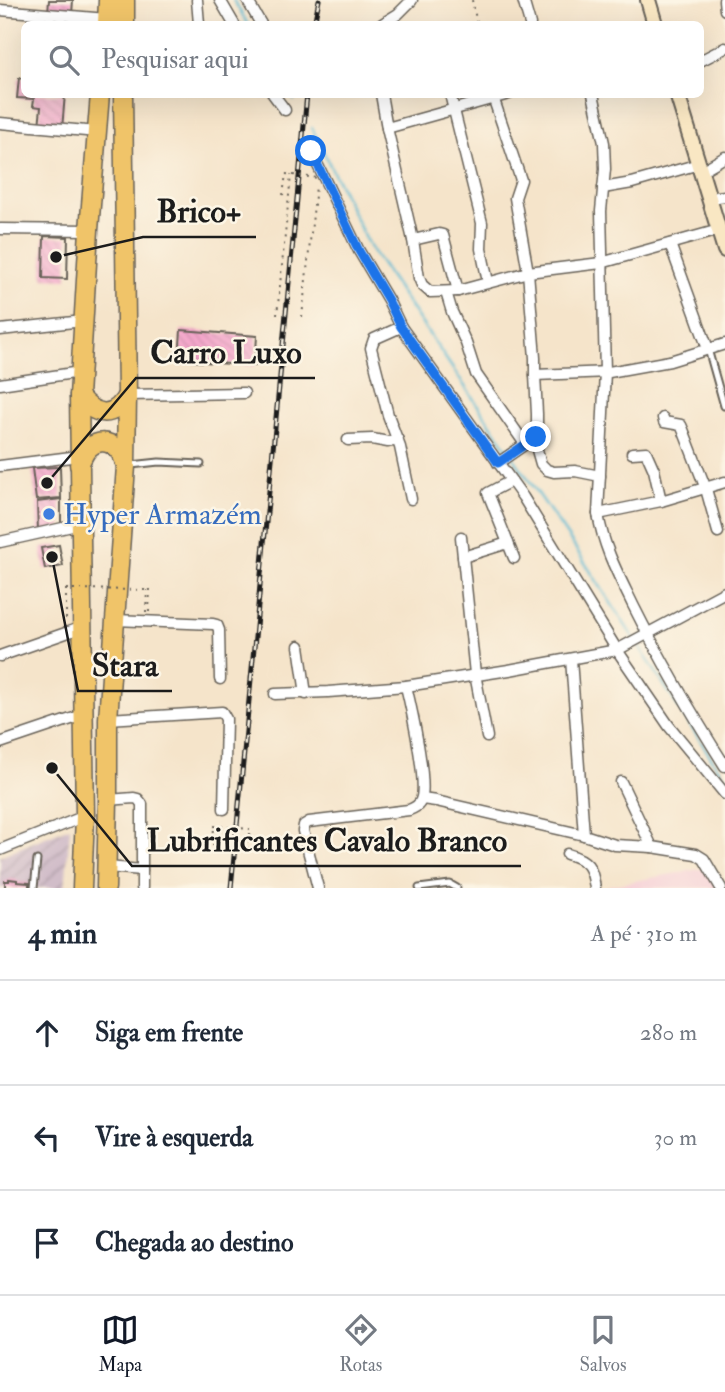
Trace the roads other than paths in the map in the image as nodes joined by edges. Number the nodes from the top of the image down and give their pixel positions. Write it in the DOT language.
graph roads {
  1 [pos="108,0"];
  2 [pos="125,0"];
  3 [pos="197,0"];
  4 [pos="220,0"];
  5 [pos="247,0"];
  6 [pos="412,0"];
  7 [pos="523,0"];
  8 [pos="648,0"];
  9 [pos="724,0"];
  10 [pos="0,10"];
  11 [pos="725,10"];
  12 [pos="98,21"];
  13 [pos="107,21"];
  14 [pos="125,21"];
  15 [pos="199,21"];
  16 [pos="232,21"];
  17 [pos="259,21"];
  18 [pos="388,21"];
  19 [pos="529,21"];
  20 [pos="654,21"];
  21 [pos="725,48"];
  22 [pos="704,59"];
  23 [pos="100,98"];
  24 [pos="123,98"];
  25 [pos="276,98"];
  26 [pos="382,98"];
  27 [pos="451,98"];
  28 [pos="499,98"];
  29 [pos="594,98"];
  30 [pos="678,98"];
  31 [pos="494,100"];
  32 [pos="454,109"];
  33 [pos="285,110"];
  34 [pos="0,123"];
  35 [pos="387,128"];
  36 [pos="97,132"];
  37 [pos="311,151"];
  38 [pos="725,157"];
  39 [pos="700,167"];
  40 [pos="603,188"];
  41 [pos="725,196"];
  42 [pos="710,198"];
  43 [pos="0,229"];
  44 [pos="89,230"];
  45 [pos="719,230"];
  46 [pos="413,240"];
  47 [pos="670,244"];
  48 [pos="725,250"];
  49 [pos="601,263"];
  50 [pos="528,272"];
  51 [pos="488,282"];
  52 [pos="457,290"];
  53 [pos="446,292"];
  54 [pos="83,321"];
  55 [pos="401,327"];
  56 [pos="0,330"];
  57 [pos="725,344"];
  58 [pos="708,349"];
  59 [pos="80,372"];
  60 [pos="605,372"];
  61 [pos="535,375"];
  62 [pos="0,384"];
  63 [pos="243,393"];
  64 [pos="127,395"];
  65 [pos="79,396"];
  66 [pos="724,406"];
  67 [pos="663,418"];
  68 [pos="536,437"];
  69 [pos="348,440"];
  70 [pos="398,440"];
  71 [pos="522,446"];
  72 [pos="632,453"];
  73 [pos="79,461"];
  74 [pos="501,461"];
  75 [pos="201,464"];
  76 [pos="0,466"];
  77 [pos="126,466"];
  78 [pos="600,476"];
  79 [pos="511,481"];
  80 [pos="725,482"];
  81 [pos="706,488"];
  82 [pos="411,499"];
  83 [pos="661,501"];
  84 [pos="598,514"];
  85 [pos="81,524"];
  86 [pos="718,532"];
  87 [pos="461,537"];
  88 [pos="0,542"];
  89 [pos="508,543"];
  90 [pos="463,557"];
  91 [pos="514,558"];
  92 [pos="725,592"];
  93 [pos="116,620"];
  94 [pos="84,627"];
  95 [pos="644,635"];
  96 [pos="299,646"];
  97 [pos="617,650"];
  98 [pos="0,656"];
  99 [pos="570,659"];
  100 [pos="475,674"];
  101 [pos="220,679"];
  102 [pos="406,686"];
  103 [pos="275,694"];
  104 [pos="306,694"];
  105 [pos="83,715"];
  106 [pos="108,719"];
  107 [pos="487,737"];
  108 [pos="0,743"];
  109 [pos="725,766"];
  110 [pos="621,782"];
  111 [pos="725,793"];
  112 [pos="422,799"];
  113 [pos="108,800"];
  114 [pos="224,809"];
  115 [pos="85,816"];
  116 [pos="584,835"];
  117 [pos="652,847"];
  118 [pos="0,850"];
  119 [pos="567,854"];
  120 [pos="37,860"];
  121 [pos="107,867"];
  122 [pos="142,870"];
  123 [pos="34,888"];
  124 [pos="81,888"];
  125 [pos="106,888"];
  126 [pos="142,888"];
  127 [pos="318,888"];
  128 [pos="419,888"];
  129 [pos="457,888"];
  130 [pos="595,888"];
  131 [pos="721,888"];
  1 -- 13 [label="highway"];
  2 -- 14 [label="highway"];
  3 -- 15 [label="street"];
  4 -- 16 [label="street"];
  5 -- 17 [label="street"];
  6 -- 18 [label="street"];
  7 -- 19 [label="street"];
  8 -- 20 [label="street"];
  9 -- 11 [label="street"];
  10 -- 12 [label="street"];
  21 -- 22 [label="street"];
  23 -- 36 [label="highway"];
  24 -- 64 [label="highway"];
  25 -- 33 [label="street"];
  26 -- 35 [label="street"];
  27 -- 32 [label="street"];
  28 -- 31 [label="street"];
  29 -- 40 [label="street"];
  30 -- 39 [label="street"];
  31 -- 32 [label="street"];
  31 -- 50 [label="street"];
  32 -- 35 [label="street"];
  32 -- 51 [label="street"];
  34 -- 36 [label="street"];
  35 -- 46 [label="street"];
  36 -- 44 [label="highway"];
  37 -- 55 [label="street"];
  38 -- 39 [label="street"];
  39 -- 40 [label="street"];
  39 -- 42 [label="street"];
  40 -- 49 [label="street"];
  41 -- 42 [label="street"];
  42 -- 45 [label="street"];
  43 -- 44 [label="street"];
  44 -- 54 [label="highway"];
  45 -- 47 [label="street"];
  45 -- 48 [label="street"];
  46 -- 52 [label="street"];
  46 -- 53 [label="street"];
  47 -- 49 [label="street"];
  47 -- 58 [label="street"];
  49 -- 50 [label="street"];
  49 -- 60 [label="street"];
  50 -- 51 [label="street"];
  50 -- 61 [label="street"];
  51 -- 52 [label="street"];
  52 -- 53 [label="street"];
  53 -- 71 [label="street"];
  54 -- 56 [label="street"];
  54 -- 59 [label="highway"];
  55 -- 70 [label="street"];
  55 -- 74 [label="street"];
  57 -- 58 [label="street"];
  58 -- 60 [label="street"];
  58 -- 66 [label="lane"];
  59 -- 62 [label="street"];
  59 -- 65 [label="highway"];
  60 -- 61 [label="street"];
  60 -- 78 [label="street"];
  61 -- 68 [label="street"];
  63 -- 64 [label="street"];
  64 -- 65 [label="highway"];
  64 -- 77 [label="highway"];
  65 -- 73 [label="highway"];
  67 -- 81 [label="street"];
  68 -- 71 [label="street"];
  68 -- 78 [label="street"];
  69 -- 70 [label="street"];
  70 -- 82 [label="street"];
  71 -- 74 [label="street"];
  72 -- 83 [label="street"];
  73 -- 76 [label="street"];
  73 -- 77 [label="highway"];
  73 -- 85 [label="highway"];
  74 -- 79 [label="street"];
  75 -- 77 [label="lane"];
  77 -- 93 [label="highway"];
  78 -- 84 [label="street"];
  79 -- 89 [label="street"];
  79 -- 97 [label="street"];
  80 -- 81 [label="street"];
  81 -- 83 [label="street"];
  81 -- 86 [label="street"];
  83 -- 84 [label="street"];
  84 -- 95 [label="street"];
  85 -- 88 [label="street"];
  85 -- 94 [label="highway"];
  87 -- 90 [label="street"];
  89 -- 90 [label="street"];
  89 -- 91 [label="street"];
  90 -- 100 [label="street"];
  92 -- 95 [label="street"];
  93 -- 101 [label="street"];
  93 -- 106 [label="highway"];
  94 -- 98 [label="street"];
  94 -- 105 [label="highway"];
  95 -- 97 [label="street"];
  95 -- 109 [label="street"];
  96 -- 104 [label="street"];
  97 -- 99 [label="street"];
  97 -- 111 [label="street"];
  99 -- 100 [label="street"];
  99 -- 116 [label="street"];
  100 -- 102 [label="street"];
  100 -- 107 [label="street"];
  102 -- 104 [label="street"];
  102 -- 112 [label="street"];
  103 -- 104 [label="street"];
  105 -- 108 [label="street"];
  105 -- 115 [label="highway"];
  106 -- 113 [label="highway"];
  106 -- 114 [label="street"];
  110 -- 117 [label="street"];
  112 -- 116 [label="street"];
  112 -- 127 [label="street"];
  113 -- 121 [label="highway"];
  113 -- 122 [label="street"];
  115 -- 118 [label="street"];
  115 -- 124 [label="highway"];
  116 -- 117 [label="street"];
  117 -- 131 [label="street"];
  119 -- 130 [label="street"];
  120 -- 123 [label="lane"];
  121 -- 122 [label="street"];
  121 -- 125 [label="highway"];
  122 -- 126 [label="street"];
  128 -- 129 [label="lane"];
}
